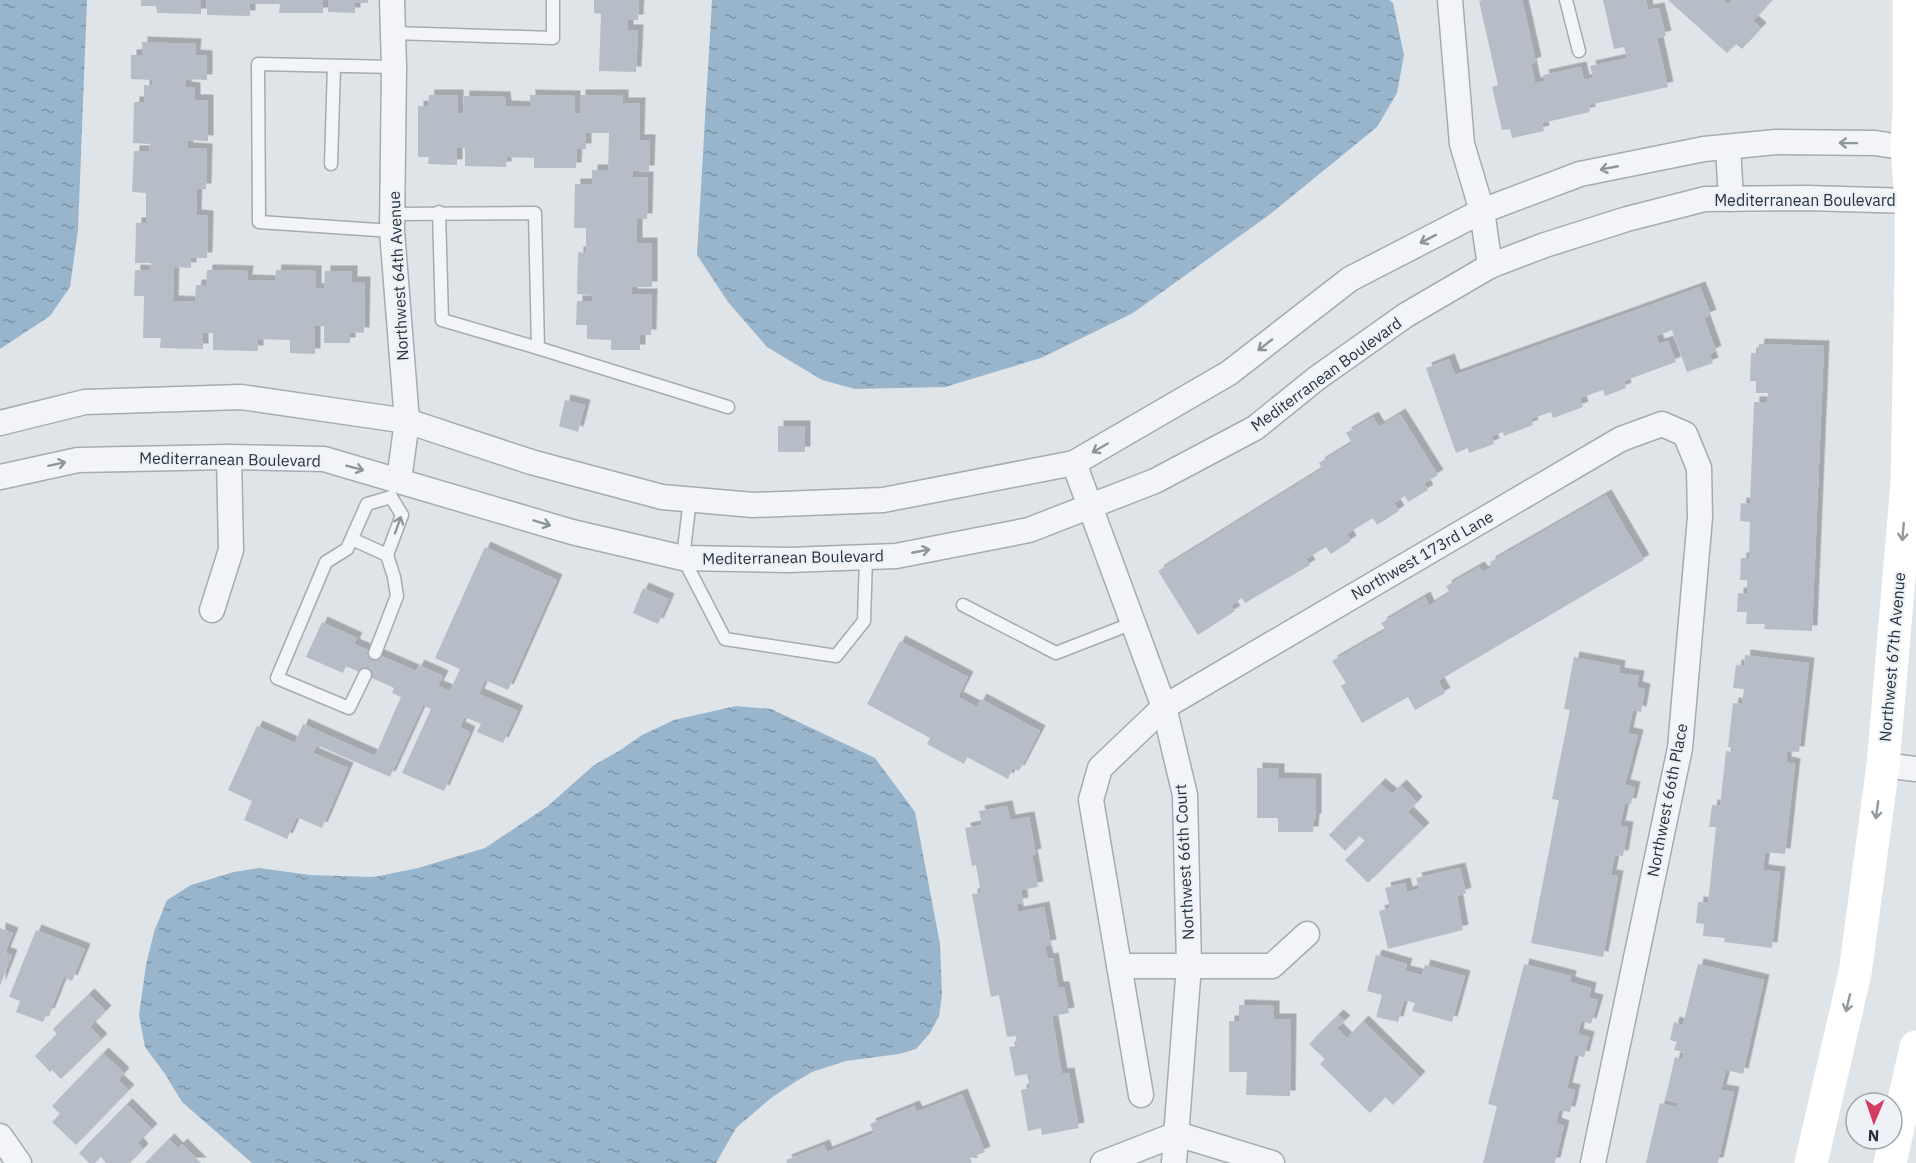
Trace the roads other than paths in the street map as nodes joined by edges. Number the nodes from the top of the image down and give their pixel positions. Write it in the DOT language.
graph roads {
  1 [pos="392,0"];
  2 [pos="554,0"];
  3 [pos="1450,0"];
  4 [pos="1566,0"];
  5 [pos="1909,0"];
  6 [pos="393,33"];
  7 [pos="1579,51"];
  8 [pos="334,66"];
  9 [pos="394,67"];
  10 [pos="1728,147"];
  11 [pos="1906,148"];
  12 [pos="330,164"];
  13 [pos="1731,199"];
  14 [pos="1911,201"];
  15 [pos="1482,211"];
  16 [pos="439,212"];
  17 [pos="393,222"];
  18 [pos="1491,266"];
  19 [pos="538,348"];
  20 [pos="728,407"];
  21 [pos="407,421"];
  22 [pos="0,423"];
  23 [pos="1685,434"];
  24 [pos="230,457"];
  25 [pos="1074,463"];
  26 [pos="0,477"];
  27 [pos="395,488"];
  28 [pos="690,499"];
  29 [pos="1090,506"];
  30 [pos="352,539"];
  31 [pos="387,555"];
  32 [pos="866,557"];
  33 [pos="683,558"];
  34 [pos="963,605"];
  35 [pos="212,610"];
  36 [pos="1133,623"];
  37 [pos="375,653"];
  38 [pos="365,675"];
  39 [pos="1164,707"];
  40 [pos="1883,765"];
  41 [pos="1916,769"];
  42 [pos="1307,934"];
  43 [pos="1189,965"];
  44 [pos="1119,966"];
  45 [pos="1916,1047"];
  46 [pos="1141,1095"];
  47 [pos="1177,1134"];
  48 [pos="0,1136"];
  49 [pos="19,1163"];
  50 [pos="1103,1163"];
  51 [pos="1174,1163"];
  52 [pos="1272,1163"];
  53 [pos="1593,1163"];
  54 [pos="1811,1163"];
  55 [pos="1890,1163"];
  1 -- 6 [label="street, Northwest 64th Avenue"];
  2 -- 6 [label="lane"];
  3 -- 15 [label="street"];
  4 -- 7 [label="lane"];
  5 -- 11 [label="main road, Northwest 67th Avenue"];
  6 -- 9 [label="street, Northwest 64th Avenue"];
  8 -- 9 [label="lane"];
  8 -- 12 [label="lane"];
  8 -- 17 [label="lane"];
  9 -- 17 [label="street, Northwest 64th Avenue"];
  11 -- 10 [label="street, one-way"];
  10 -- 13 [label="street"];
  10 -- 15 [label="street, one-way"];
  11 -- 14 [label="main road, Northwest 67th Avenue"];
  13 -- 14 [label="street, Mediterranean Boulevard"];
  13 -- 18 [label="street, Mediterranean Boulevard"];
  14 -- 40 [label="main road, Northwest 67th Avenue, one-way"];
  15 -- 18 [label="street"];
  15 -- 25 [label="street, one-way"];
  16 -- 17 [label="lane"];
  16 -- 19 [label="lane"];
  16 -- 19 [label="lane"];
  17 -- 21 [label="street, Northwest 64th Avenue"];
  18 -- 29 [label="street, Mediterranean Boulevard"];
  19 -- 20 [label="lane"];
  21 -- 22 [label="street"];
  21 -- 27 [label="street, Northwest 64th Avenue"];
  21 -- 28 [label="street"];
  23 -- 39 [label="street, Northwest 173rd Lane"];
  23 -- 53 [label="street, Northwest 66th Place"];
  26 -- 24 [label="street, Mediterranean Boulevard, one-way"];
  24 -- 27 [label="street, Mediterranean Boulevard, one-way"];
  24 -- 35 [label="street"];
  25 -- 28 [label="street"];
  25 -- 29 [label="street, Northwest 66th Court"];
  27 -- 30 [label="lane"];
  31 -- 27 [label="lane, one-way"];
  27 -- 33 [label="street, Mediterranean Boulevard, one-way"];
  28 -- 33 [label="lane"];
  32 -- 29 [label="street, Mediterranean Boulevard, one-way"];
  29 -- 36 [label="street, Northwest 66th Court"];
  30 -- 31 [label="lane"];
  30 -- 38 [label="lane"];
  31 -- 37 [label="lane"];
  32 -- 33 [label="street, Mediterranean Boulevard"];
  32 -- 33 [label="lane"];
  34 -- 36 [label="lane"];
  36 -- 39 [label="street, Northwest 66th Court"];
  39 -- 43 [label="street, Northwest 66th Court"];
  39 -- 44 [label="street, Northwest 173rd Lane"];
  40 -- 41 [label="street"];
  40 -- 54 [label="main road, Northwest 67th Avenue, one-way"];
  42 -- 43 [label="street"];
  43 -- 44 [label="street"];
  43 -- 47 [label="street, Northwest 66th Court"];
  44 -- 46 [label="street, Northwest 173rd Lane"];
  45 -- 55 [label="main road"];
  47 -- 50 [label="street"];
  47 -- 51 [label="street, Northwest 66th Court"];
  47 -- 52 [label="street"];
  48 -- 49 [label="street"];
}
